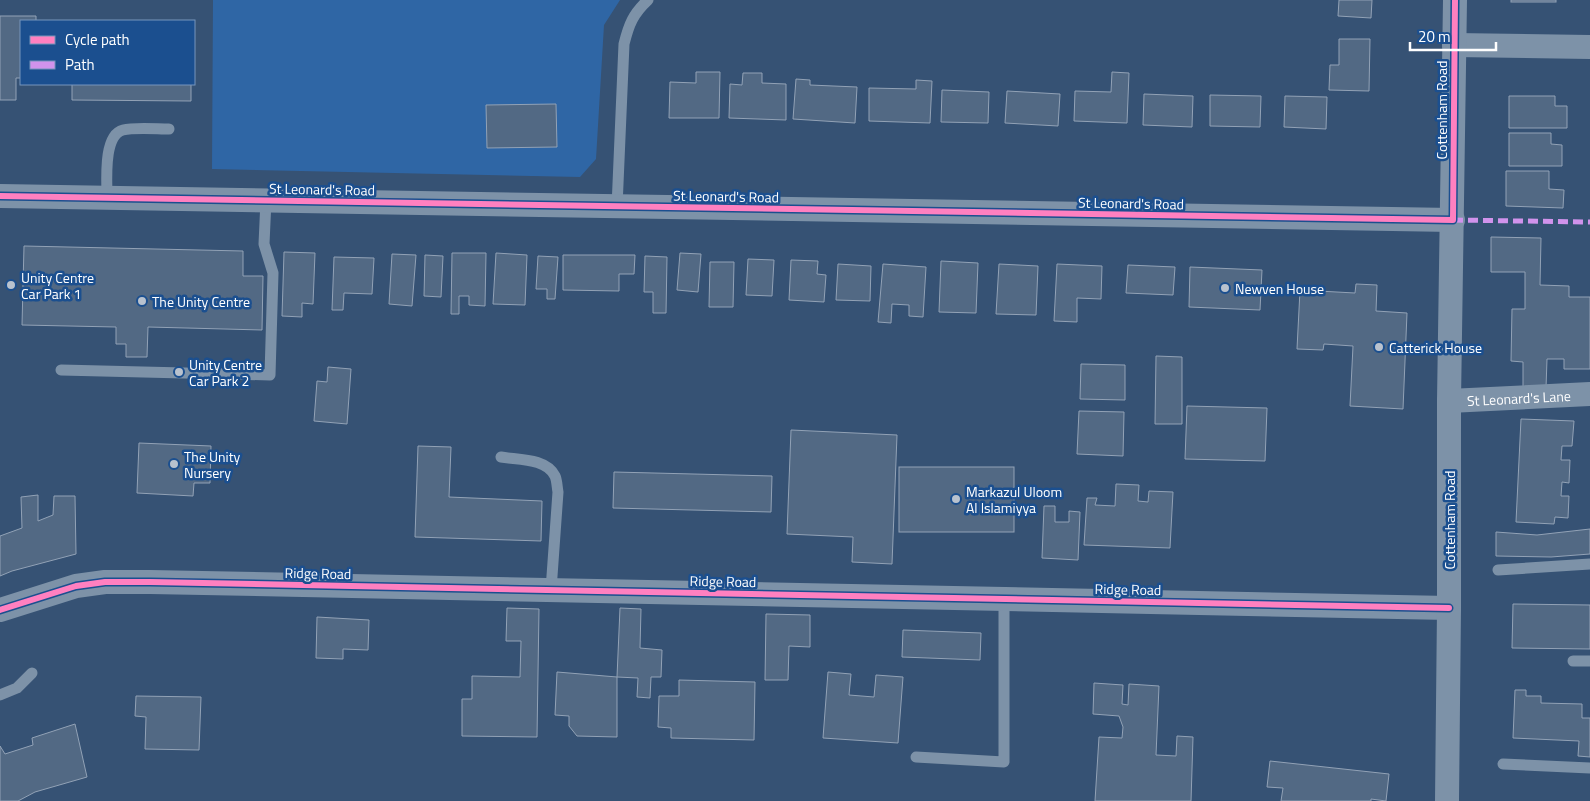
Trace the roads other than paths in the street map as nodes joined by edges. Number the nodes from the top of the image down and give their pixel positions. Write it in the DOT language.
graph roads {
  1 [pos="648,0"];
  2 [pos="1455,0"];
  3 [pos="1454,45"];
  4 [pos="1590,47"];
  5 [pos="169,128"];
  6 [pos="0,196"];
  7 [pos="106,198"];
  8 [pos="266,200"];
  9 [pos="617,207"];
  10 [pos="1452,220"];
  11 [pos="61,370"];
  12 [pos="1590,394"];
  13 [pos="1449,401"];
  14 [pos="501,458"];
  15 [pos="1590,564"];
  16 [pos="1498,570"];
  17 [pos="551,590"];
  18 [pos="1004,599"];
  19 [pos="1449,608"];
  20 [pos="0,610"];
  21 [pos="1573,661"];
  22 [pos="1590,661"];
  23 [pos="32,673"];
  24 [pos="0,695"];
  25 [pos="916,757"];
  26 [pos="1503,764"];
  27 [pos="1590,768"];
  28 [pos="1447,801"];
  1 -- 9 [label="lane"];
  2 -- 3 [label="street, Cottenham Road"];
  3 -- 4 [label="street"];
  3 -- 10 [label="street, Cottenham Road"];
  5 -- 7 [label="lane"];
  6 -- 7 [label="street, St Leonard's Road"];
  7 -- 8 [label="street, St Leonard's Road"];
  8 -- 9 [label="street, St Leonard's Road"];
  8 -- 11 [label="lane"];
  9 -- 10 [label="street, St Leonard's Road"];
  10 -- 13 [label="street, Cottenham Road"];
  12 -- 13 [label="street, St Leonard's Lane"];
  13 -- 19 [label="street, Cottenham Road"];
  14 -- 17 [label="lane"];
  15 -- 16 [label="lane"];
  17 -- 18 [label="street, Ridge Road"];
  17 -- 20 [label="street, Ridge Road"];
  18 -- 19 [label="street, Ridge Road"];
  18 -- 25 [label="lane"];
  19 -- 28 [label="street, Cottenham Road"];
  21 -- 22 [label="lane"];
  23 -- 24 [label="lane"];
  26 -- 27 [label="lane"];
}
